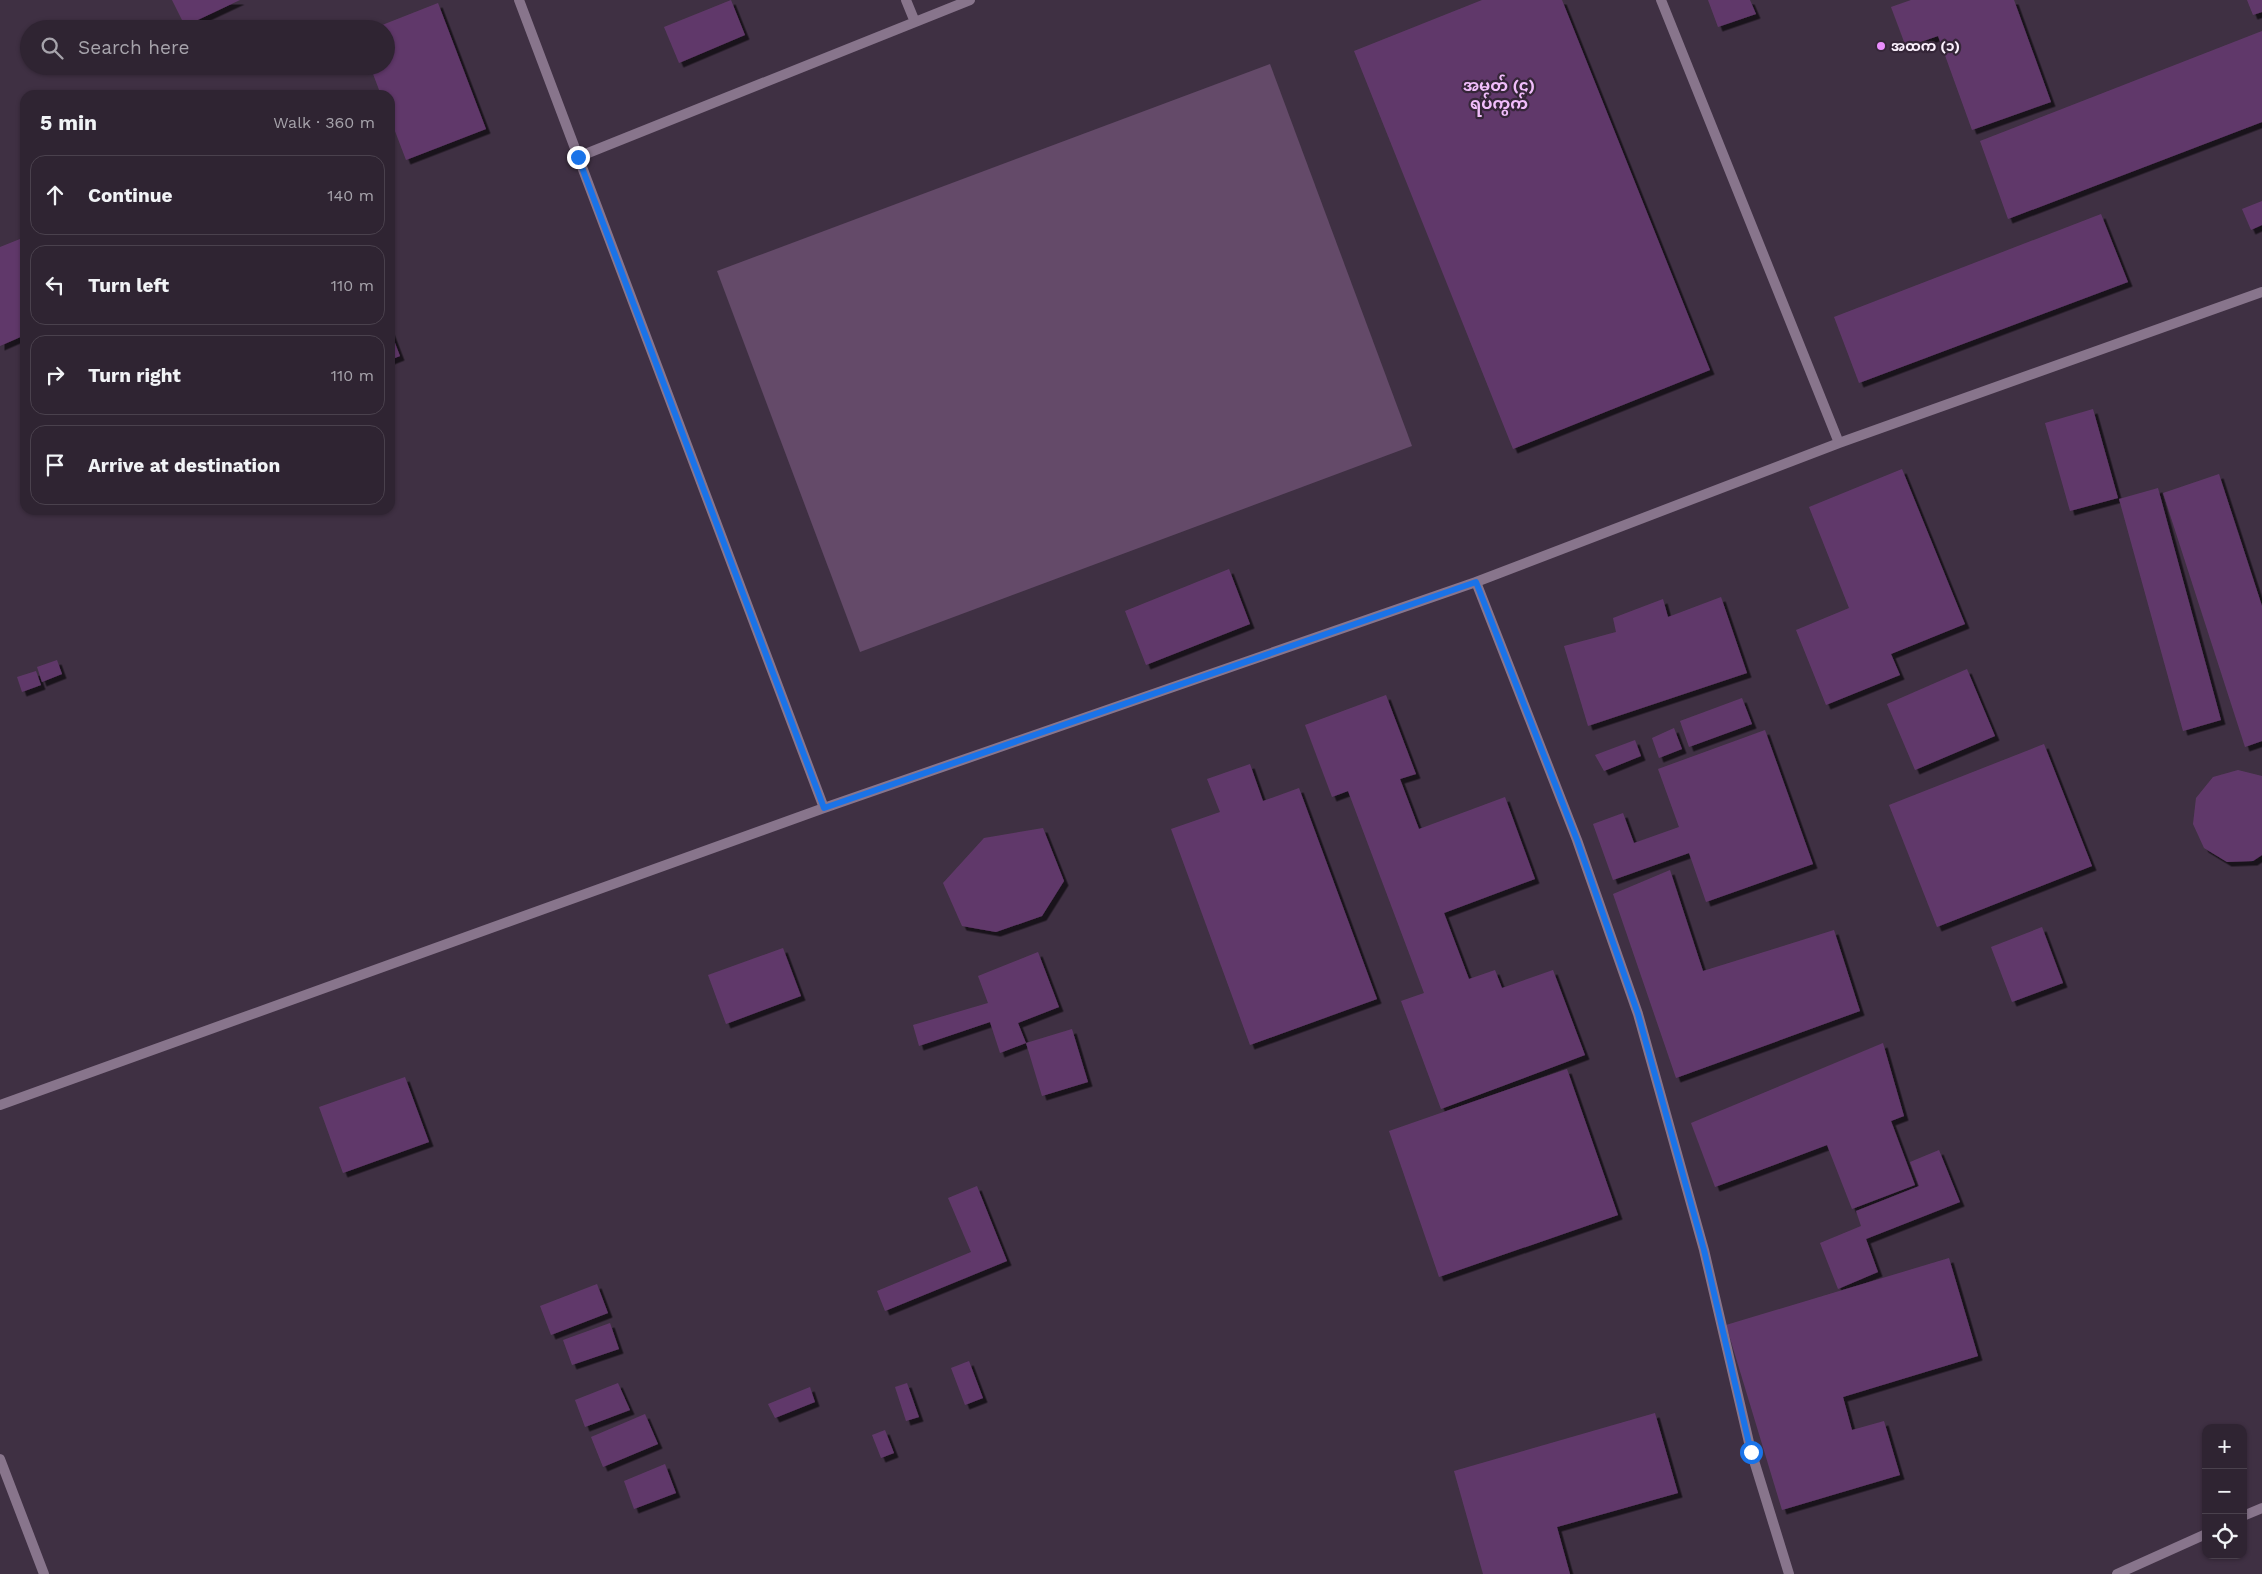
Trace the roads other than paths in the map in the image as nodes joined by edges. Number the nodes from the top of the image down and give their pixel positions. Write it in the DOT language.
graph roads {
  1 [pos="519,0"];
  2 [pos="906,0"];
  3 [pos="970,0"];
  4 [pos="1661,0"];
  5 [pos="915,22"];
  6 [pos="578,157"];
  7 [pos="2262,292"];
  8 [pos="1839,443"];
  9 [pos="1476,582"];
  10 [pos="824,808"];
  11 [pos="0,1105"];
  12 [pos="0,1459"];
  13 [pos="2262,1508"];
  14 [pos="2247,1514"];
  15 [pos="2202,1536"];
  16 [pos="44,1574"];
  17 [pos="1789,1574"];
  18 [pos="2116,1574"];
  1 -- 6 [label="street"];
  2 -- 5 [label="street"];
  3 -- 5 [label="street"];
  4 -- 8 [label="street"];
  5 -- 6 [label="street"];
  6 -- 10 [label="street"];
  7 -- 8 [label="street"];
  8 -- 9 [label="street"];
  9 -- 10 [label="street"];
  9 -- 17 [label="street"];
  10 -- 11 [label="street"];
  12 -- 16 [label="street"];
  13 -- 14 [label="street"];
  15 -- 18 [label="street"];
}
